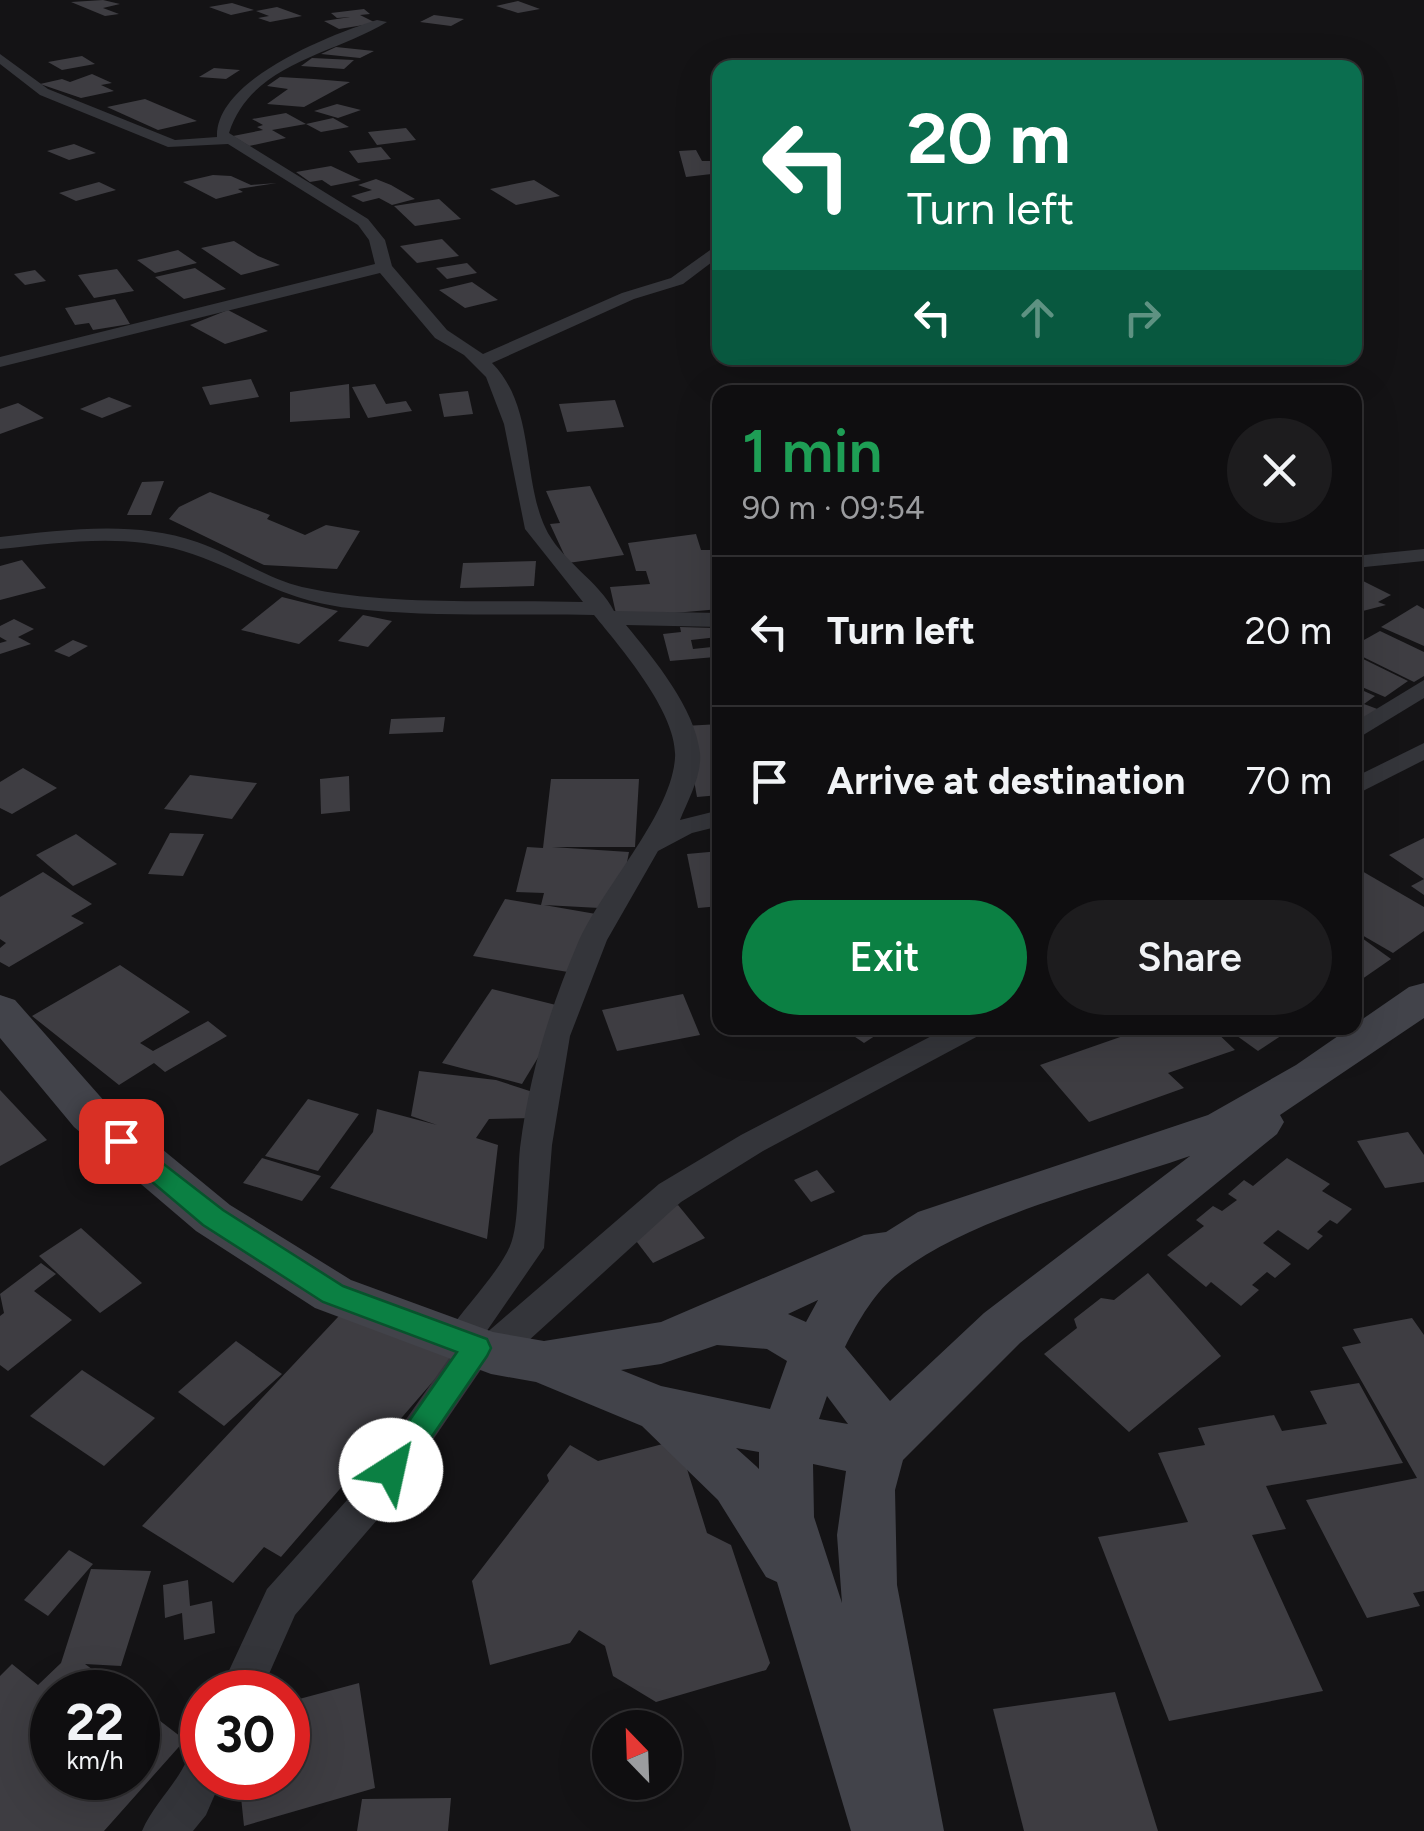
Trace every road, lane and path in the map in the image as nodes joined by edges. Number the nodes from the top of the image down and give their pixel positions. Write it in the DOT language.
graph roads {
  1 [pos="381,22"];
  2 [pos="0,58"];
  3 [pos="226,140"];
  4 [pos="712,254"];
  5 [pos="384,267"];
  6 [pos="0,362"];
  7 [pos="481,362"];
  8 [pos="0,543"];
  9 [pos="1424,555"];
  10 [pos="1362,561"];
  11 [pos="607,614"];
  12 [pos="712,620"];
  13 [pos="1424,687"];
  14 [pos="1362,727"];
  15 [pos="1424,750"];
  16 [pos="1362,783"];
  17 [pos="712,820"];
  18 [pos="648,848"];
  19 [pos="1424,997"];
  20 [pos="0,1010"];
  21 [pos="957,1035"];
  22 [pos="1312,1076"];
  23 [pos="934,1224"];
  24 [pos="717,1324"];
  25 [pos="492,1351"];
  26 [pos="814,1356"];
  27 [pos="656,1408"];
  28 [pos="786,1437"];
  29 [pos="882,1448"];
  30 [pos="804,1588"];
  31 [pos="250,1670"];
  32 [pos="192,1800"];
  33 [pos="164,1831"];
  34 [pos="883,1831"];
  35 [pos="912,1831"];
  1 -- 3 [label="street"];
  2 -- 3 [label="street"];
  3 -- 5 [label="street"];
  4 -- 7 [label="street"];
  5 -- 6 [label="street"];
  5 -- 7 [label="street"];
  7 -- 11 [label="street"];
  8 -- 11 [label="street"];
  9 -- 10 [label="street"];
  11 -- 12 [label="street"];
  11 -- 18 [label="street"];
  13 -- 14 [label="street"];
  15 -- 16 [label="street"];
  17 -- 18 [label="street"];
  18 -- 25 [label="street"];
  19 -- 22 [label="main road"];
  20 -- 25 [label="main road"];
  21 -- 25 [label="street"];
  22 -- 23 [label="main road"];
  22 -- 29 [label="main road"];
  23 -- 24 [label="main road"];
  23 -- 26 [label="main road"];
  24 -- 25 [label="main road"];
  24 -- 26 [label="main road"];
  25 -- 27 [label="main road"];
  25 -- 31 [label="street"];
  26 -- 28 [label="main road"];
  26 -- 29 [label="main road"];
  27 -- 28 [label="main road"];
  27 -- 30 [label="main road"];
  28 -- 29 [label="main road"];
  28 -- 30 [label="main road"];
  29 -- 35 [label="main road"];
  30 -- 34 [label="main road"];
  32 -- 33 [label="street"];
}
